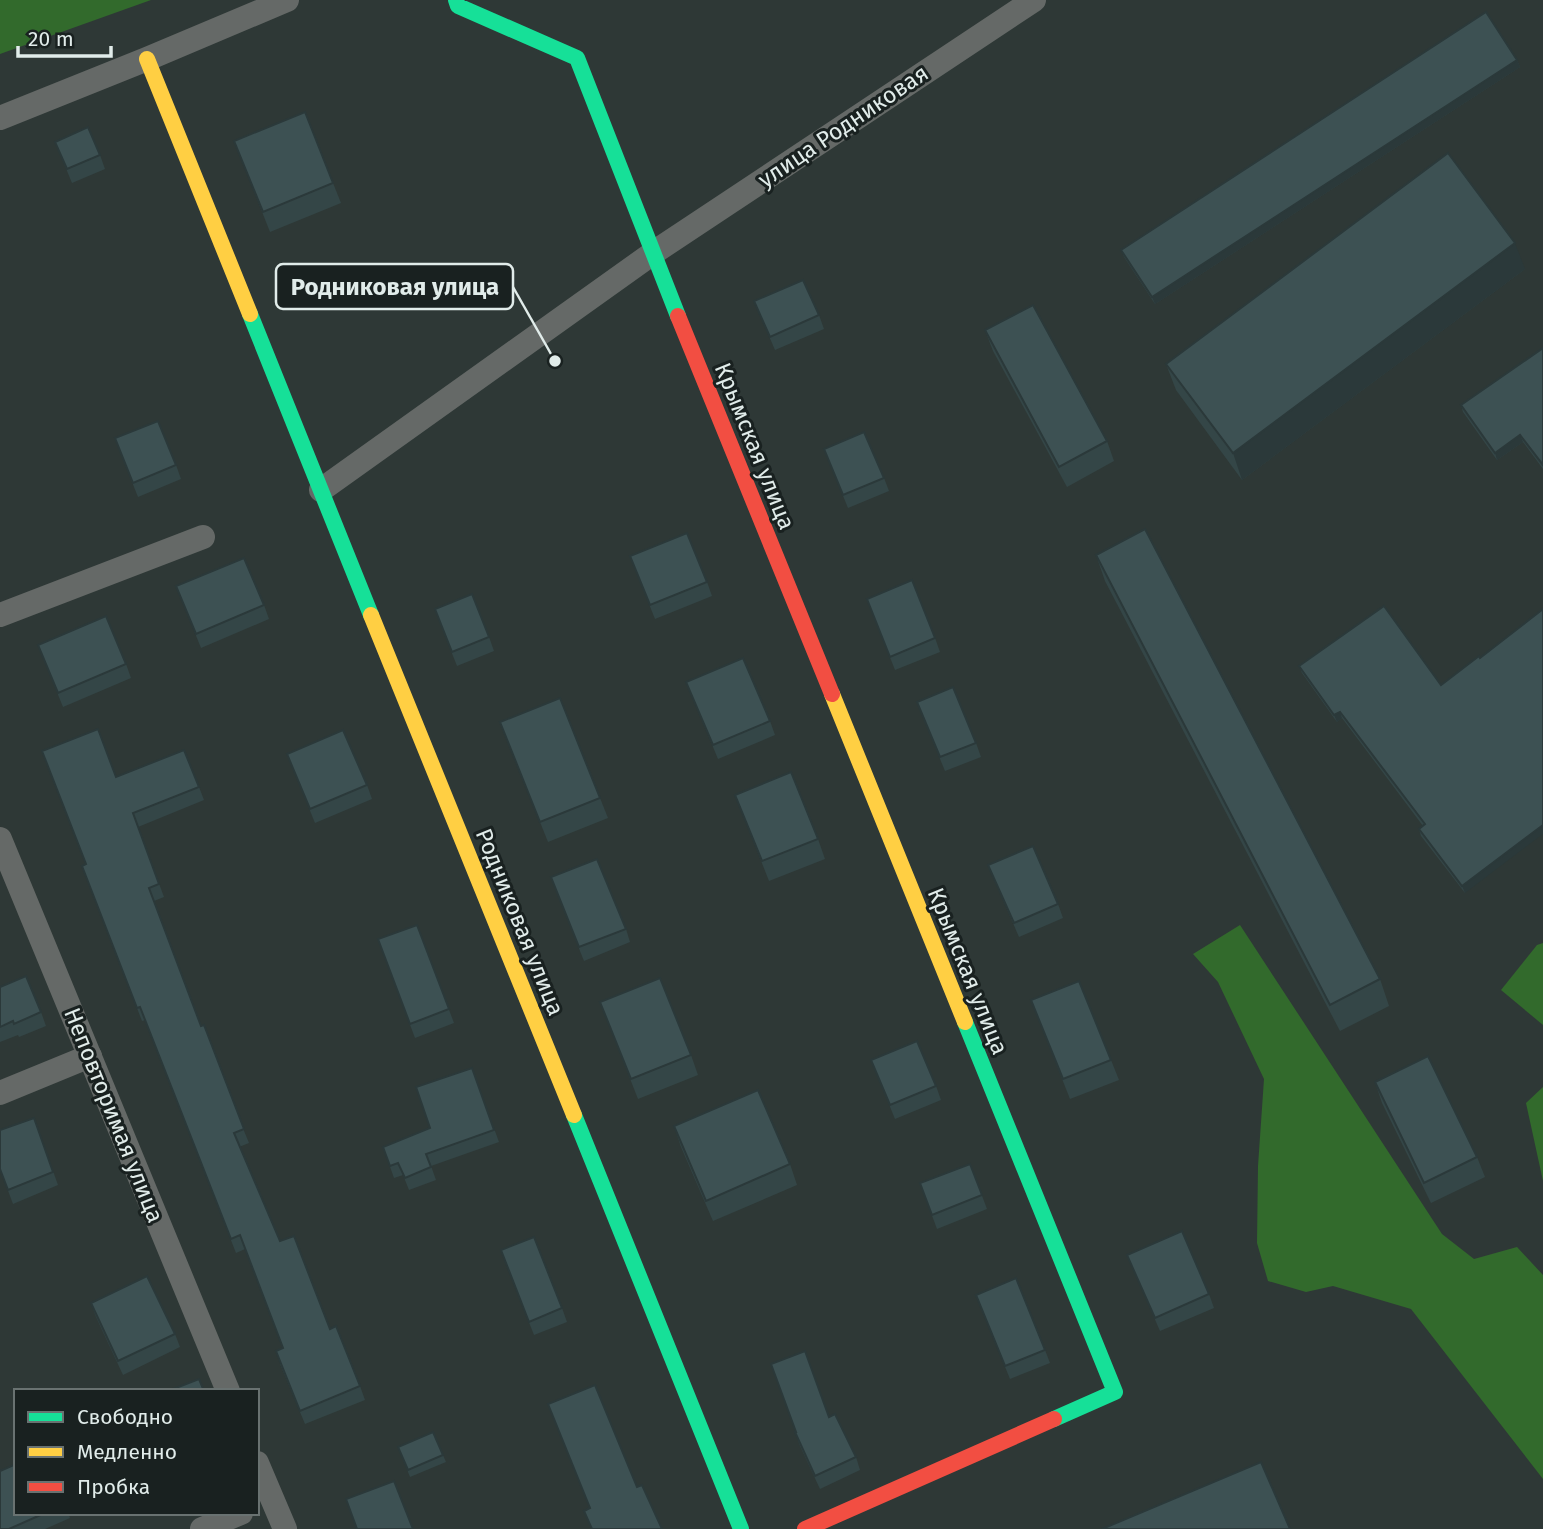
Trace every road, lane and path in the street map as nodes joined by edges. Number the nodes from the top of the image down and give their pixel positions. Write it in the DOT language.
graph roads {
  1 [pos="287,0"];
  2 [pos="456,0"];
  3 [pos="1034,0"];
  4 [pos="147,59"];
  5 [pos="2,122"];
  6 [pos="653,253"];
  7 [pos="321,490"];
  8 [pos="203,537"];
  9 [pos="0,615"];
  10 [pos="0,839"];
  11 [pos="90,1056"];
  12 [pos="0,1093"];
  13 [pos="227,1389"];
  14 [pos="259,1473"];
  15 [pos="265,1504"];
  16 [pos="236,1515"];
  17 [pos="202,1529"];
  18 [pos="285,1529"];
  19 [pos="741,1529"];
  20 [pos="805,1529"];
  1 -- 4 [label="street"];
  2 -- 6 [label="street"];
  3 -- 6 [label="street, улица Родниковая"];
  4 -- 5 [label="street"];
  4 -- 7 [label="street, Родниковая улица"];
  6 -- 7 [label="street, улица Родниковая"];
  6 -- 20 [label="street, Крымская улица"];
  7 -- 19 [label="street, Родниковая улица"];
  8 -- 9 [label="street"];
  10 -- 11 [label="street, Неповторимая улица"];
  11 -- 12 [label="street"];
  11 -- 13 [label="street, Неповторимая улица"];
  14 -- 15 [label="street"];
  15 -- 18 [label="street"];
  16 -- 17 [label="street"];
}
